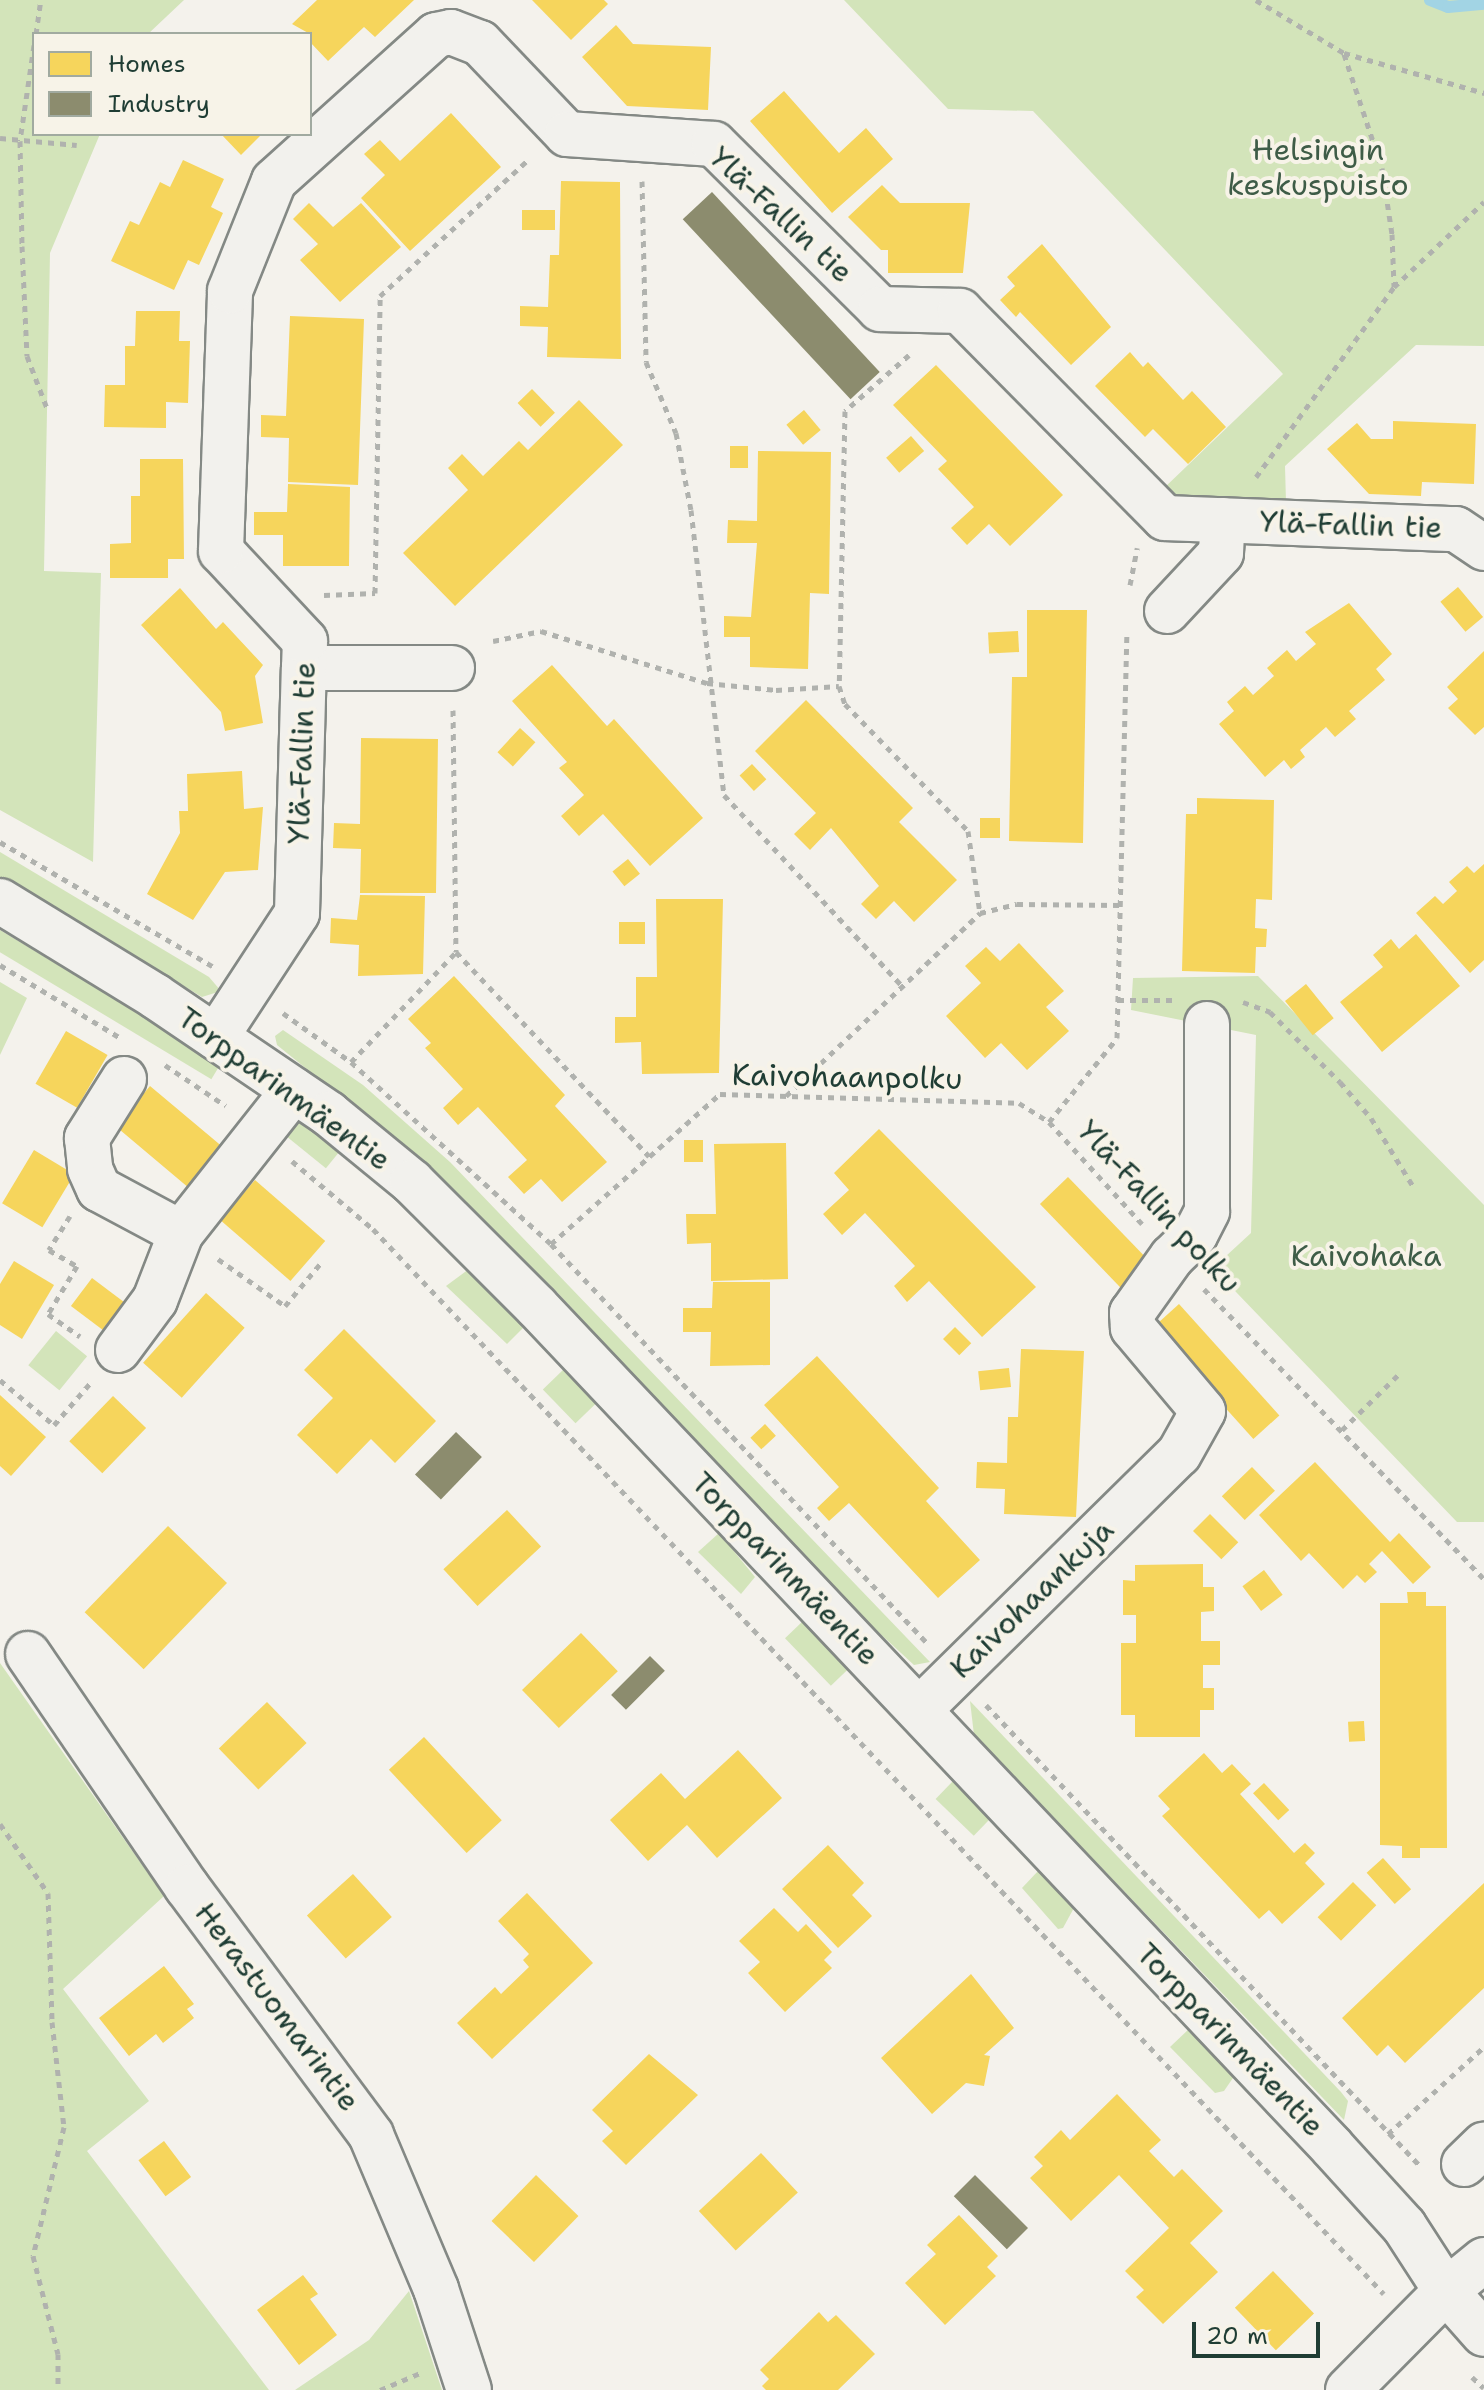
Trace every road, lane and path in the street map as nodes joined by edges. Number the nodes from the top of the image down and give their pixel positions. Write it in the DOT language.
graph roads {
  1 [pos="41,0"];
  2 [pos="1256,0"];
  3 [pos="36,32"];
  4 [pos="1344,53"];
  5 [pos="32,59"];
  6 [pos="1484,93"];
  7 [pos="0,138"];
  8 [pos="20,141"];
  9 [pos="77,145"];
  10 [pos="536,153"];
  11 [pos="641,163"];
  12 [pos="1484,202"];
  13 [pos="1394,287"];
  14 [pos="911,352"];
  15 [pos="47,408"];
  16 [pos="1153,506"];
  17 [pos="1228,520"];
  18 [pos="1484,548"];
  19 [pos="314,596"];
  20 [pos="1148,603"];
  21 [pos="1127,626"];
  22 [pos="493,641"];
  23 [pos="304,668"];
  24 [pos="452,668"];
  25 [pos="707,683"];
  26 [pos="839,686"];
  27 [pos="0,901"];
  28 [pos="1120,905"];
  29 [pos="980,913"];
  30 [pos="456,952"];
  31 [pos="0,965"];
  32 [pos="904,988"];
  33 [pos="1118,1000"];
  34 [pos="1205,1008"];
  35 [pos="216,1037"];
  36 [pos="137,1061"];
  37 [pos="351,1062"];
  38 [pos="294,1090"];
  39 [pos="785,1096"];
  40 [pos="1049,1122"];
  41 [pos="261,1135"];
  42 [pos="649,1156"];
  43 [pos="94,1178"];
  44 [pos="1413,1186"];
  45 [pos="181,1233"];
  46 [pos="551,1244"];
  47 [pos="1172,1257"];
  48 [pos="320,1264"];
  49 [pos="112,1358"];
  50 [pos="1400,1373"];
  51 [pos="0,1380"];
  52 [pos="1342,1430"];
  53 [pos="1483,1573"];
  54 [pos="28,1654"];
  55 [pos="920,1709"];
  56 [pos="0,1824"];
  57 [pos="1484,2047"];
  58 [pos="1388,2134"];
  59 [pos="1484,2260"];
  60 [pos="1446,2291"];
  61 [pos="1412,2327"];
  62 [pos="1475,2352"];
  63 [pos="1484,2388"];
  64 [pos="58,2390"];
  65 [pos="469,2390"];
  66 [pos="1348,2390"];
  1 -- 3 [label="path"];
  2 -- 4 [label="path"];
  4 -- 6 [label="path"];
  4 -- 13 [label="path"];
  5 -- 8 [label="path"];
  7 -- 8 [label="path"];
  8 -- 9 [label="path"];
  8 -- 15 [label="path"];
  10 -- 19 [label="path"];
  11 -- 25 [label="path"];
  12 -- 13 [label="path"];
  13 -- 17 [label="path"];
  14 -- 26 [label="path"];
  16 -- 17 [label="street, Ylä-Fallin tie"];
  16 -- 20 [label="path"];
  16 -- 23 [label="street, Ylä-Fallin tie"];
  17 -- 18 [label="street, Ylä-Fallin tie"];
  17 -- 20 [label="street"];
  21 -- 28 [label="path, Ylä-Fallin polku"];
  22 -- 25 [label="path"];
  23 -- 24 [label="street"];
  23 -- 35 [label="street, Ylä-Fallin tie"];
  24 -- 30 [label="path"];
  25 -- 26 [label="path"];
  25 -- 32 [label="path"];
  26 -- 29 [label="path"];
  27 -- 35 [label="street, Torpparinmäentie"];
  28 -- 29 [label="path"];
  28 -- 33 [label="path, Ylä-Fallin polku"];
  29 -- 32 [label="path"];
  30 -- 37 [label="path"];
  30 -- 42 [label="path"];
  31 -- 36 [label="path"];
  32 -- 39 [label="path"];
  33 -- 34 [label="path"];
  33 -- 40 [label="path, Ylä-Fallin polku"];
  34 -- 44 [label="path"];
  34 -- 47 [label="street"];
  35 -- 38 [label="street, Torpparinmäentie"];
  36 -- 41 [label="path"];
  36 -- 43 [label="street"];
  38 -- 41 [label="street"];
  38 -- 55 [label="street, Torpparinmäentie"];
  39 -- 40 [label="path, Kaivohaanpolku"];
  39 -- 42 [label="path, Kaivohaanpolku"];
  40 -- 47 [label="path, Ylä-Fallin polku"];
  41 -- 45 [label="street"];
  41 -- 61 [label="path"];
  42 -- 46 [label="path, Kaivohaanpolku"];
  43 -- 45 [label="street"];
  43 -- 49 [label="path"];
  45 -- 48 [label="path"];
  45 -- 49 [label="street"];
  47 -- 52 [label="path, Ylä-Fallin polku"];
  47 -- 55 [label="street, Kaivohaankuja"];
  49 -- 51 [label="path"];
  50 -- 52 [label="path"];
  52 -- 53 [label="path, Ylä-Fallin polku"];
  54 -- 65 [label="street, Herastuomarintie"];
  55 -- 60 [label="street, Torpparinmäentie"];
  56 -- 64 [label="path"];
  57 -- 58 [label="path"];
  59 -- 60 [label="street"];
  60 -- 61 [label="street"];
  60 -- 62 [label="street, Torpparinmäentie"];
  61 -- 66 [label="street"];
  62 -- 63 [label="path"];
}
